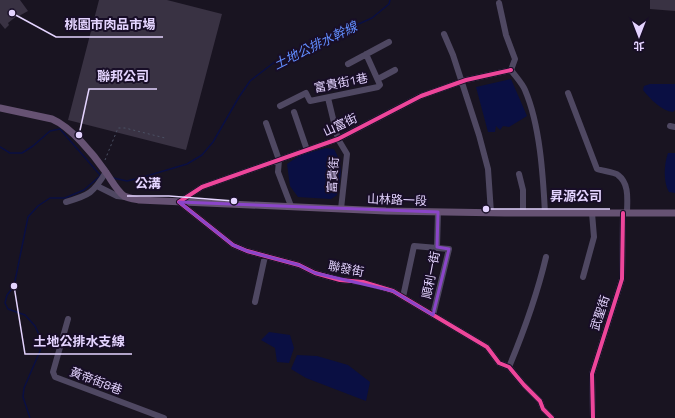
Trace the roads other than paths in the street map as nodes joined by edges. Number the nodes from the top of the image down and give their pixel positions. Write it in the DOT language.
graph roads {
  1 [pos="499,3"];
  2 [pos="444,34"];
  3 [pos="390,42"];
  4 [pos="366,54"];
  5 [pos="348,64"];
  6 [pos="395,70"];
  7 [pos="510,70"];
  8 [pos="378,79"];
  9 [pos="462,81"];
  10 [pos="568,93"];
  11 [pos="328,98"];
  12 [pos="280,106"];
  13 [pos="0,108"];
  14 [pos="294,112"];
  15 [pos="266,123"];
  16 [pos="338,139"];
  17 [pos="307,150"];
  18 [pos="279,160"];
  19 [pos="106,172"];
  20 [pos="519,174"];
  21 [pos="97,186"];
  22 [pos="123,194"];
  23 [pos="66,202"];
  24 [pos="179,202"];
  25 [pos="290,206"];
  26 [pos="341,209"];
  27 [pos="438,212"];
  28 [pos="491,213"];
  29 [pos="592,213"];
  30 [pos="625,213"];
  31 [pos="675,213"];
  32 [pos="523,214"];
  33 [pos="545,214"];
  34 [pos="437,247"];
  35 [pos="265,256"];
  36 [pos="546,257"];
  37 [pos="583,276"];
  38 [pos="403,296"];
  39 [pos="255,302"];
  40 [pos="433,316"];
  41 [pos="68,319"];
  42 [pos="509,367"];
  43 [pos="164,418"];
  44 [pos="552,418"];
  45 [pos="593,418"];
  1 -- 7 [label="street"];
  2 -- 9 [label="street"];
  3 -- 4 [label="street"];
  4 -- 5 [label="street"];
  4 -- 8 [label="street, 富貴街1巷"];
  6 -- 8 [label="street"];
  7 -- 9 [label="street, 山富街"];
  7 -- 33 [label="street"];
  8 -- 11 [label="street, 富貴街1巷"];
  9 -- 16 [label="street, 山富街"];
  9 -- 28 [label="street"];
  10 -- 30 [label="street, 武聖街"];
  11 -- 12 [label="street, 富貴街1巷"];
  11 -- 16 [label="street, 富貴街"];
  13 -- 19 [label="main road"];
  14 -- 17 [label="street"];
  15 -- 18 [label="street"];
  16 -- 17 [label="street, 山富街"];
  16 -- 26 [label="street, 富貴街"];
  17 -- 18 [label="street, 山富街"];
  18 -- 24 [label="street, 山富街"];
  18 -- 25 [label="street"];
  19 -- 21 [label="street"];
  19 -- 22 [label="main road"];
  20 -- 32 [label="street"];
  21 -- 22 [label="street"];
  21 -- 23 [label="street"];
  22 -- 24 [label="main road, 山林路一段"];
  24 -- 25 [label="main road, 山林路一段"];
  24 -- 35 [label="street, 聯發街"];
  25 -- 26 [label="main road, 山林路一段"];
  26 -- 27 [label="main road, 山林路一段"];
  27 -- 28 [label="main road, 山林路一段"];
  27 -- 34 [label="street"];
  28 -- 32 [label="main road, 山林路一段"];
  29 -- 30 [label="main road, 山林路一段"];
  29 -- 33 [label="main road, 山林路一段"];
  29 -- 37 [label="street"];
  30 -- 31 [label="main road, 山林路一段"];
  30 -- 45 [label="street, 武聖街"];
  32 -- 33 [label="main road, 山林路一段"];
  34 -- 38 [label="street"];
  34 -- 40 [label="street, 順利一街"];
  35 -- 38 [label="street, 聯發街"];
  35 -- 39 [label="street"];
  36 -- 42 [label="street"];
  38 -- 40 [label="street, 聯發街"];
  40 -- 42 [label="street, 聯發街"];
  41 -- 43 [label="street, 黃帝街8巷"];
  42 -- 44 [label="street, 聯發街"];
}
